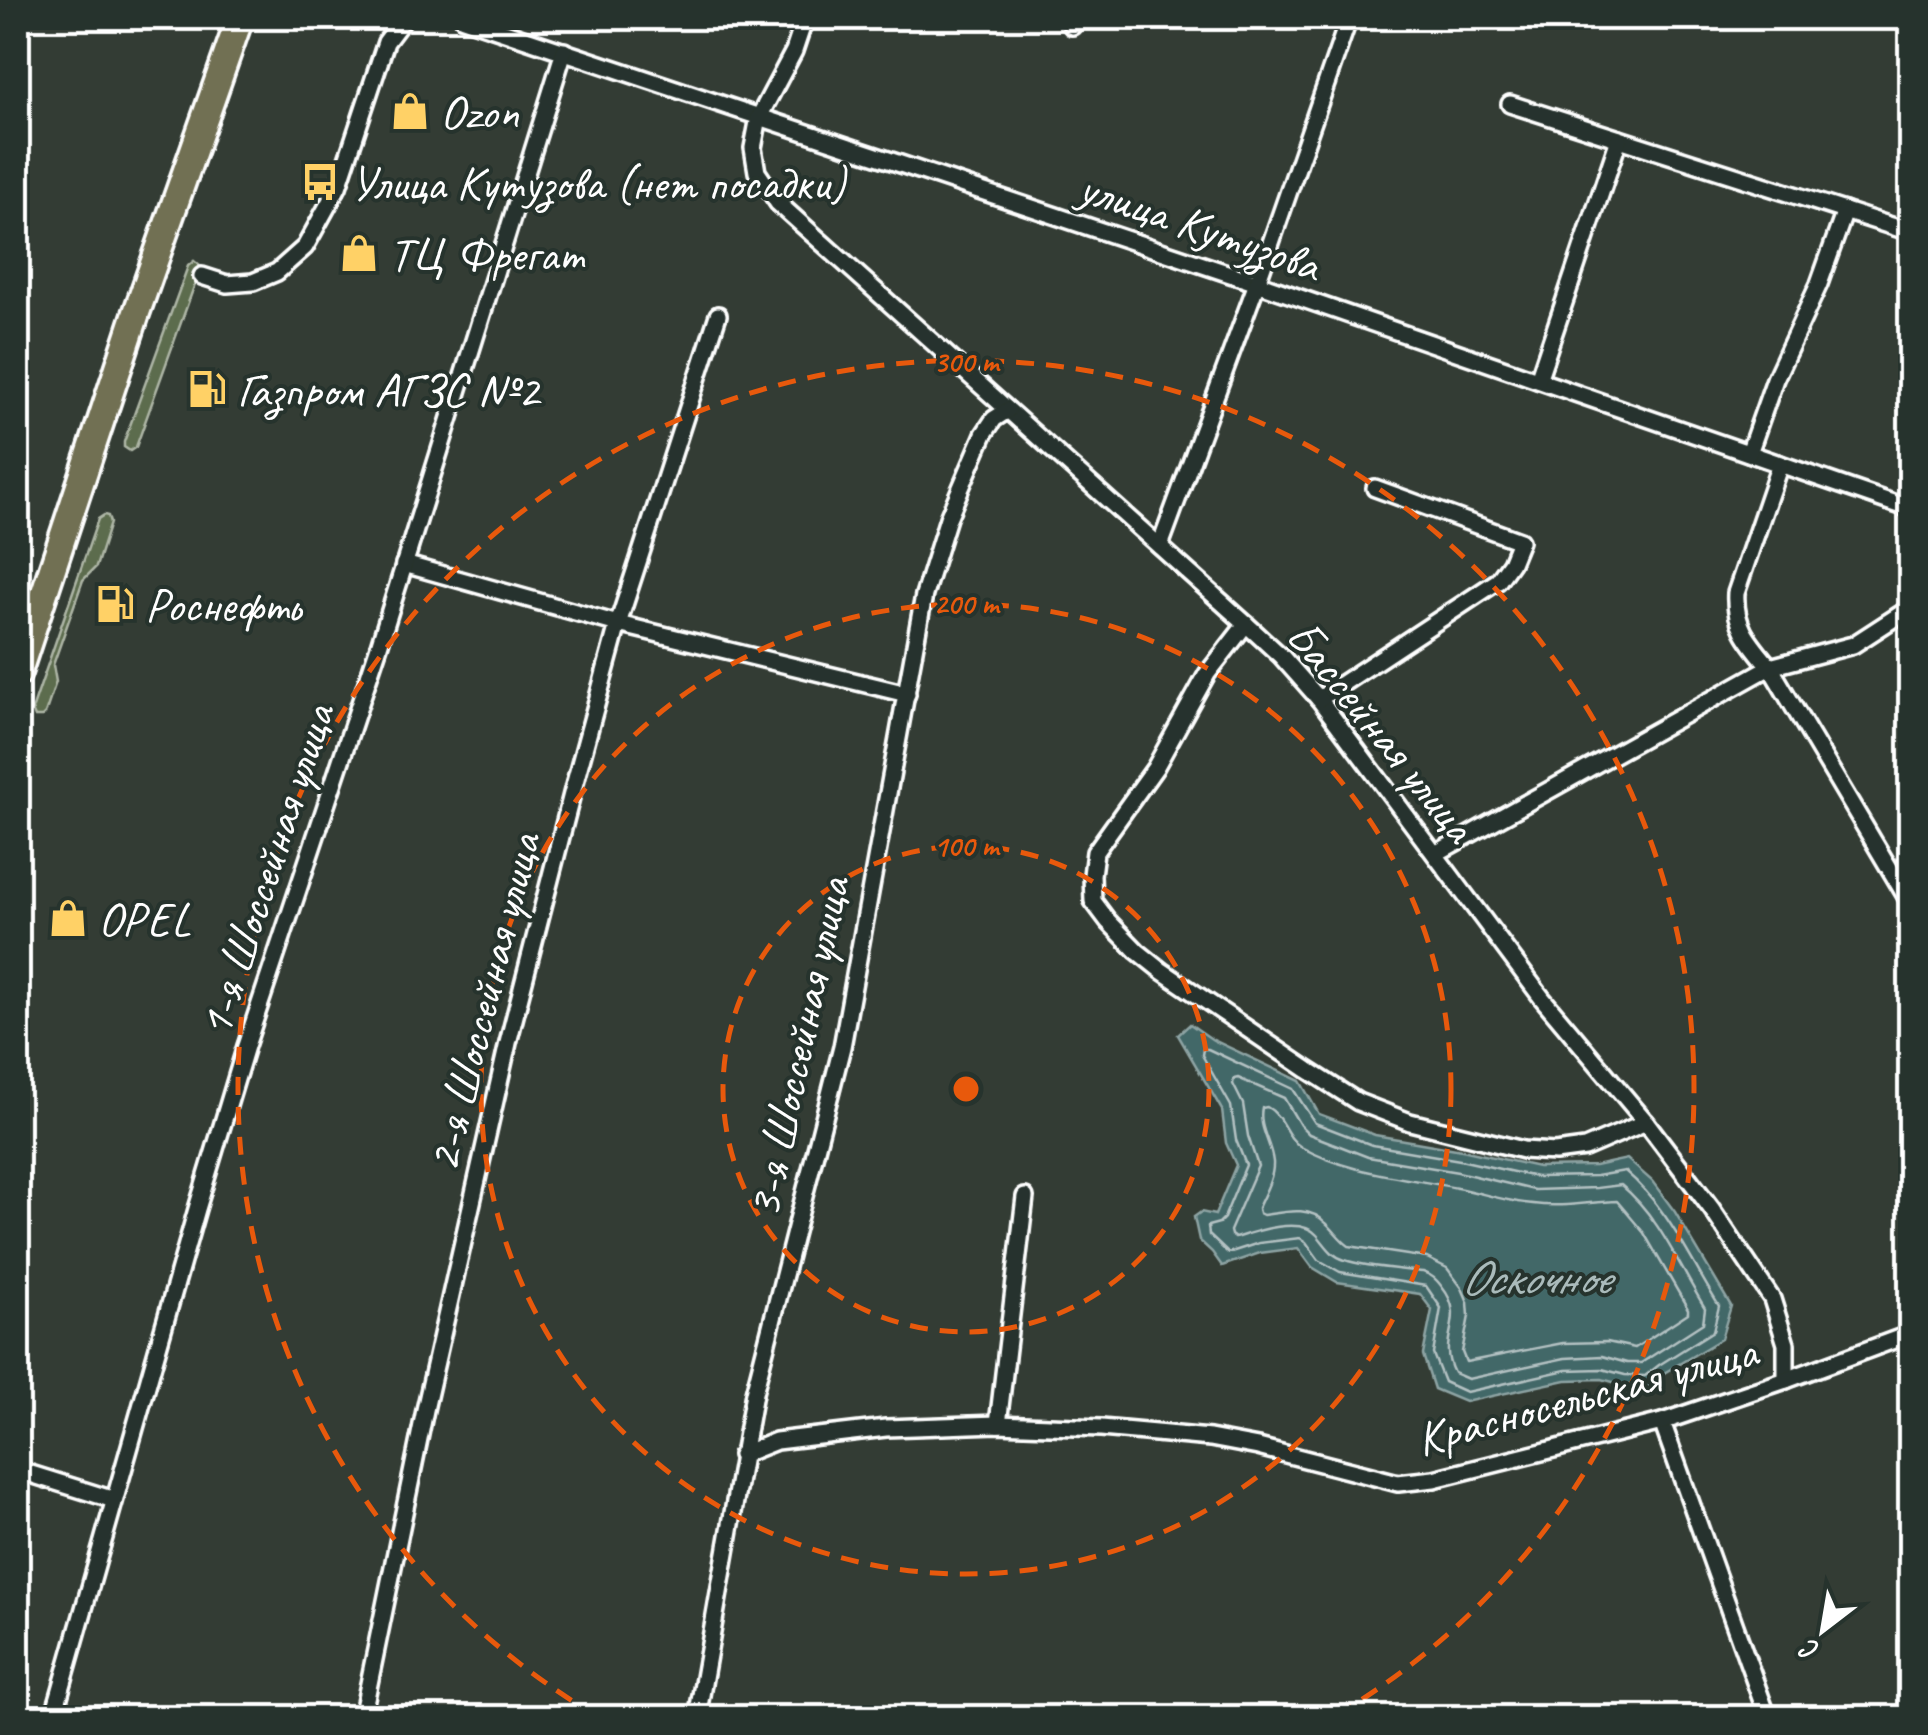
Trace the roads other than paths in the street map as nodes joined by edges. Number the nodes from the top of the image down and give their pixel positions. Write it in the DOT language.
graph roads {
  1 [pos="240,18"];
  2 [pos="404,18"];
  3 [pos="463,18"];
  4 [pos="806,18"];
  5 [pos="1349,18"];
  6 [pos="564,52"];
  7 [pos="1510,104"];
  8 [pos="759,117"];
  9 [pos="1620,139"];
  10 [pos="1845,210"];
  11 [pos="1910,232"];
  12 [pos="202,276"];
  13 [pos="1257,283"];
  14 [pos="718,315"];
  15 [pos="1538,380"];
  16 [pos="1008,410"];
  17 [pos="1749,454"];
  18 [pos="1780,464"];
  19 [pos="1375,488"];
  20 [pos="1910,509"];
  21 [pos="1160,546"];
  22 [pos="404,564"];
  23 [pos="1910,608"];
  24 [pos="618,624"];
  25 [pos="1246,624"];
  26 [pos="1770,667"];
  27 [pos="18,673"];
  28 [pos="907,694"];
  29 [pos="1319,699"];
  30 [pos="1435,854"];
  31 [pos="1910,903"];
  32 [pos="1646,1122"];
  33 [pos="1025,1197"];
  34 [pos="1910,1334"];
  35 [pos="1786,1380"];
  36 [pos="1662,1422"];
  37 [pos="998,1424"];
  38 [pos="742,1455"];
  39 [pos="18,1470"];
  40 [pos="114,1500"];
  41 [pos="54,1718"];
  42 [pos="362,1718"];
  43 [pos="697,1718"];
  44 [pos="1768,1718"];
  1 -- 27 [label="main road"];
  2 -- 12 [label="street"];
  3 -- 6 [label="street, улица Кутузова"];
  4 -- 8 [label="street"];
  5 -- 13 [label="street"];
  6 -- 8 [label="street, улица Кутузова"];
  6 -- 22 [label="street, 1-я Шоссейная улица"];
  7 -- 9 [label="street"];
  8 -- 13 [label="street, улица Кутузова"];
  8 -- 16 [label="street, Бассейная улица"];
  9 -- 10 [label="street"];
  9 -- 15 [label="street"];
  10 -- 11 [label="street"];
  10 -- 17 [label="street"];
  13 -- 15 [label="street, улица Кутузова"];
  13 -- 21 [label="street"];
  14 -- 24 [label="street, 2-я Шоссейная улица"];
  15 -- 17 [label="street, улица Кутузова"];
  16 -- 21 [label="street, Бассейная улица"];
  16 -- 28 [label="street, 3-я Шоссейная улица"];
  17 -- 18 [label="street, улица Кутузова"];
  18 -- 20 [label="street, улица Кутузова"];
  18 -- 26 [label="street"];
  19 -- 29 [label="street"];
  21 -- 25 [label="street, Бассейная улица"];
  22 -- 24 [label="street"];
  22 -- 40 [label="street, 1-я Шоссейная улица"];
  23 -- 26 [label="street"];
  24 -- 28 [label="street"];
  24 -- 42 [label="street, 2-я Шоссейная улица"];
  25 -- 29 [label="street, Бассейная улица"];
  25 -- 32 [label="street"];
  26 -- 30 [label="street"];
  26 -- 31 [label="street"];
  28 -- 38 [label="street, 3-я Шоссейная улица"];
  29 -- 30 [label="street, Бассейная улица"];
  30 -- 32 [label="street, Бассейная улица"];
  32 -- 35 [label="street, Бассейная улица"];
  33 -- 37 [label="street"];
  34 -- 35 [label="street, Красносельская улица"];
  35 -- 36 [label="street, Красносельская улица"];
  36 -- 37 [label="street, Красносельская улица"];
  36 -- 44 [label="street"];
  37 -- 38 [label="street, Красносельская улица"];
  38 -- 43 [label="street, 3-я Шоссейная улица"];
  39 -- 40 [label="street"];
  40 -- 41 [label="street, 1-я Шоссейная улица"];
}
